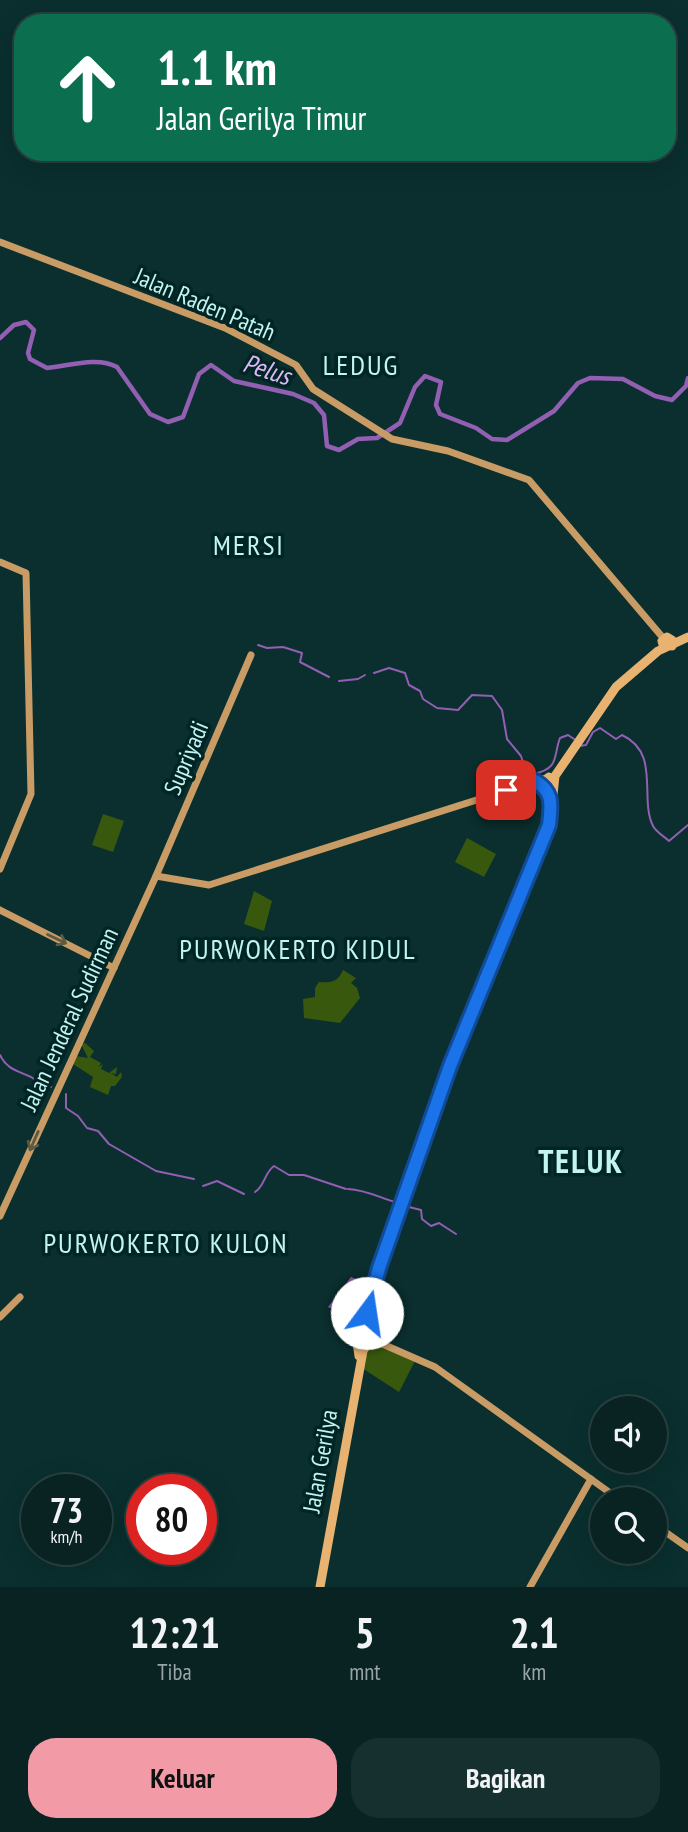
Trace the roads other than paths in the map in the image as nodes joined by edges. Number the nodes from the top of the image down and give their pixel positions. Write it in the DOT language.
graph roads {
  1 [pos="0,242"];
  2 [pos="0,562"];
  3 [pos="688,636"];
  4 [pos="666,643"];
  5 [pos="251,655"];
  6 [pos="547,782"];
  7 [pos="0,869"];
  8 [pos="156,876"];
  9 [pos="0,910"];
  10 [pos="500,943"];
  11 [pos="114,968"];
  12 [pos="457,1050"];
  13 [pos="0,1216"];
  14 [pos="374,1288"];
  15 [pos="16,1300"];
  16 [pos="0,1317"];
  17 [pos="367,1339"];
  18 [pos="591,1479"];
  19 [pos="602,1487"];
  20 [pos="667,1533"];
  21 [pos="688,1548"];
  22 [pos="318,1587"];
  23 [pos="530,1587"];
  1 -- 4 [label="main road, Jalan Raden Patah"];
  2 -- 7 [label="main road"];
  3 -- 4 [label="highway"];
  4 -- 6 [label="highway"];
  5 -- 8 [label="main road, Supriyadi"];
  6 -- 8 [label="main road"];
  6 -- 10 [label="highway"];
  8 -- 11 [label="main road, Jalan Jenderal Sudirman"];
  9 -- 11 [label="main road, one-way"];
  10 -- 12 [label="highway, Jalan Gerilya"];
  10 -- 12 [label="highway, Jalan Gerilya"];
  11 -- 13 [label="main road, Jalan Jenderal Sudirman, one-way"];
  12 -- 14 [label="highway, Jalan Gerilya"];
  14 -- 17 [label="highway, Jalan Gerilya"];
  14 -- 17 [label="highway, Jalan Gerilya"];
  15 -- 16 [label="main road"];
  17 -- 18 [label="main road"];
  17 -- 22 [label="highway, Jalan Gerilya"];
  18 -- 19 [label="main road"];
  18 -- 23 [label="main road"];
  20 -- 21 [label="main road"];
}
